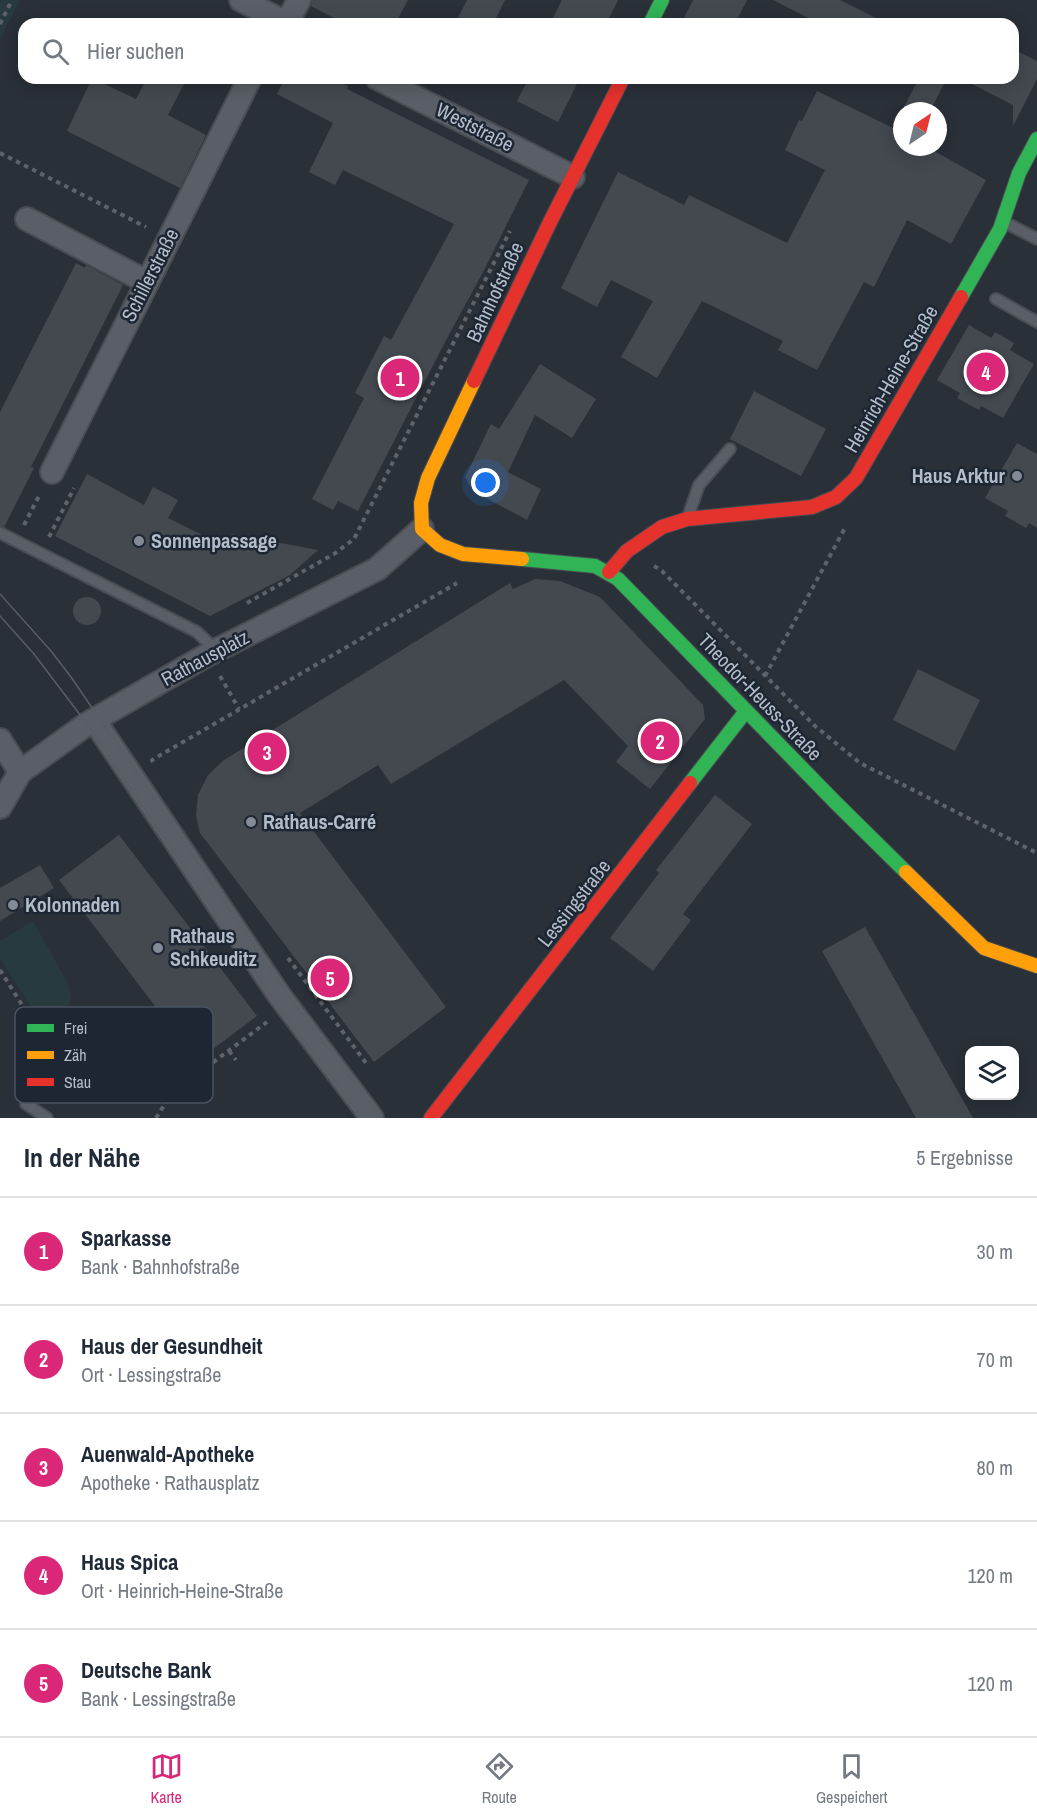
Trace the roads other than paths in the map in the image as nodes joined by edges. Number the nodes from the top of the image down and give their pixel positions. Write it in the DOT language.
graph roads {
  1 [pos="241,0"];
  2 [pos="299,0"];
  3 [pos="662,0"];
  4 [pos="276,18"];
  5 [pos="290,18"];
  6 [pos="653,18"];
  7 [pos="247,84"];
  8 [pos="389,84"];
  9 [pos="620,84"];
  10 [pos="1037,139"];
  11 [pos="573,177"];
  12 [pos="27,219"];
  13 [pos="1003,221"];
  14 [pos="1037,239"];
  15 [pos="147,282"];
  16 [pos="996,299"];
  17 [pos="1037,322"];
  18 [pos="730,450"];
  19 [pos="51,472"];
  20 [pos="687,519"];
  21 [pos="422,529"];
  22 [pos="0,533"];
  23 [pos="609,572"];
  24 [pos="217,661"];
  25 [pos="746,711"];
  26 [pos="94,720"];
  27 [pos="0,740"];
  28 [pos="20,772"];
  29 [pos="0,807"];
  30 [pos="1037,966"];
  31 [pos="26,1104"];
  32 [pos="46,1118"];
  33 [pos="372,1118"];
  34 [pos="431,1118"];
  1 -- 4 [label="street"];
  2 -- 5 [label="street"];
  3 -- 6 [label="street"];
  7 -- 15 [label="street, Schillerstraße"];
  8 -- 11 [label="street, Weststraße"];
  9 -- 11 [label="street, Bahnhofstraße"];
  10 -- 13 [label="street, Heinrich-Heine-Straße"];
  11 -- 21 [label="street, Bahnhofstraße"];
  12 -- 15 [label="street"];
  13 -- 14 [label="lane"];
  13 -- 20 [label="street, Heinrich-Heine-Straße"];
  15 -- 19 [label="street, Schillerstraße"];
  16 -- 17 [label="lane"];
  18 -- 20 [label="lane"];
  20 -- 23 [label="street, Heinrich-Heine-Straße"];
  21 -- 23 [label="street, Theodor-Heuss-Straße"];
  21 -- 24 [label="street, Rathausplatz"];
  22 -- 24 [label="lane"];
  23 -- 25 [label="street, Theodor-Heuss-Straße"];
  24 -- 26 [label="street, Rathausplatz"];
  25 -- 30 [label="street, Theodor-Heuss-Straße"];
  25 -- 34 [label="street, Lessingstraße"];
  26 -- 28 [label="street, Rathausplatz"];
  26 -- 33 [label="street"];
  27 -- 28 [label="street"];
  28 -- 29 [label="street"];
  31 -- 32 [label="lane"];
}
